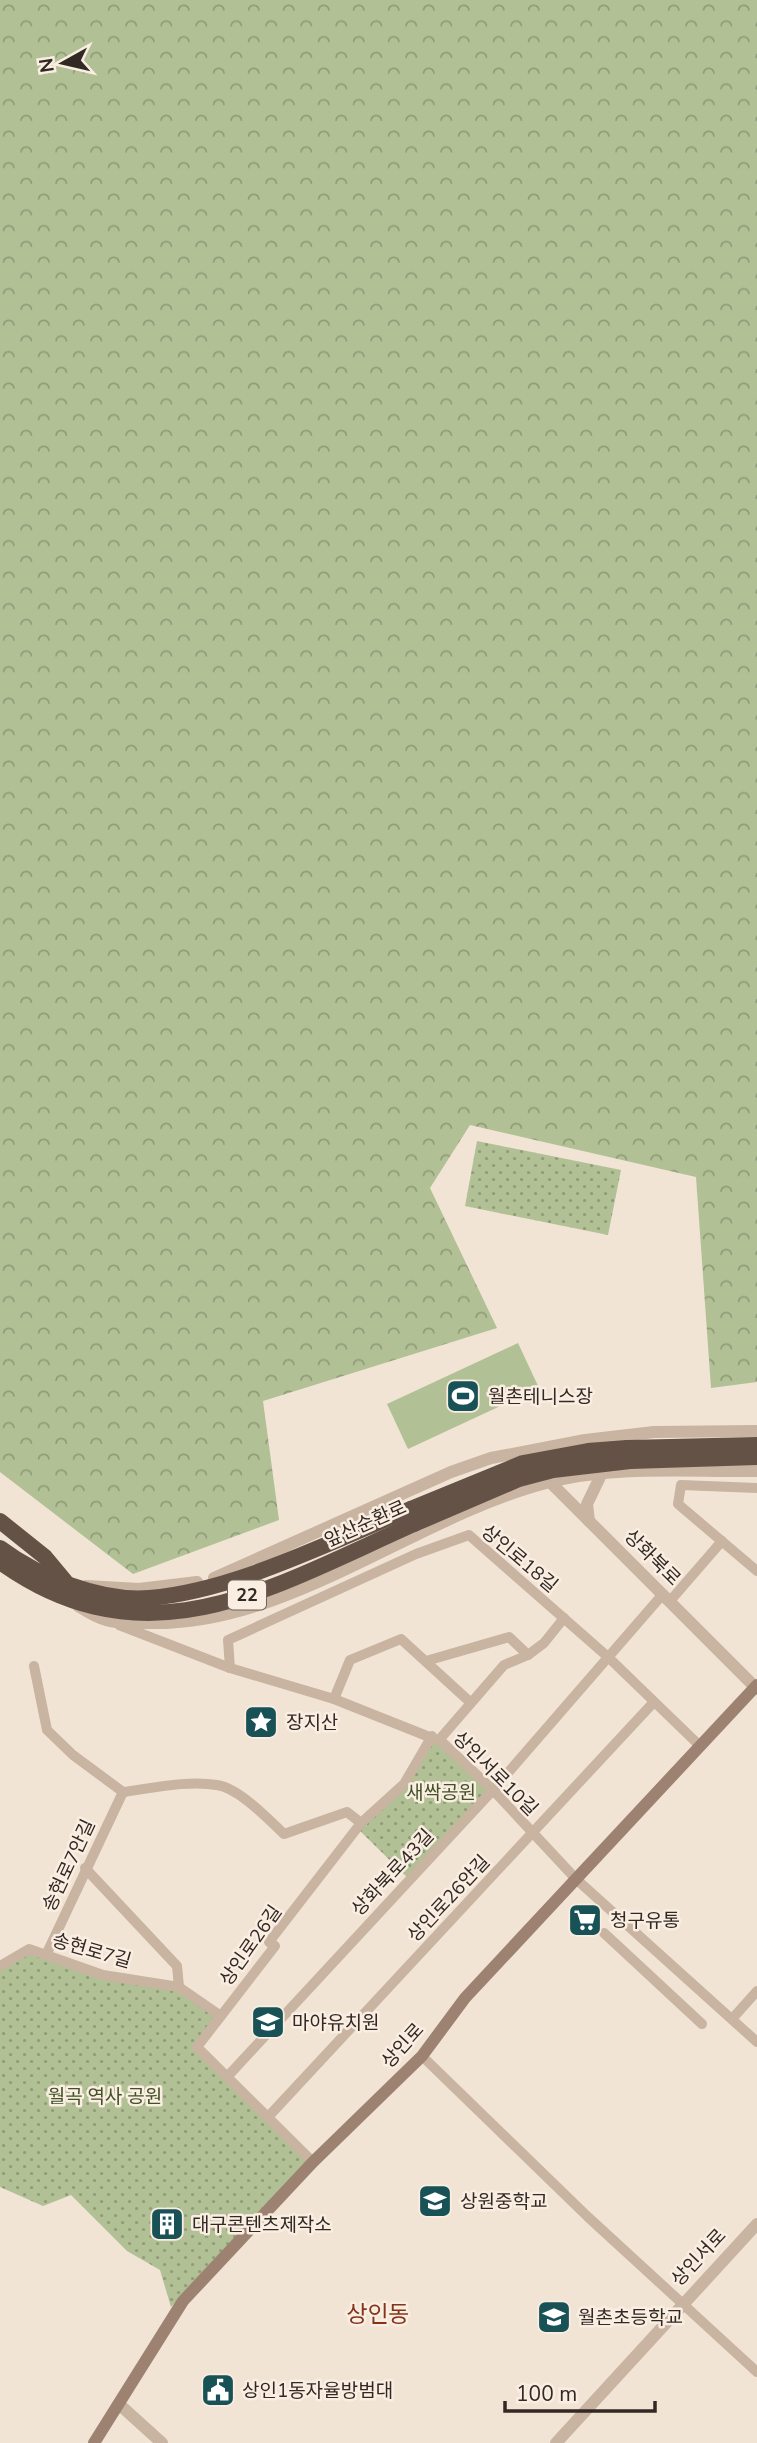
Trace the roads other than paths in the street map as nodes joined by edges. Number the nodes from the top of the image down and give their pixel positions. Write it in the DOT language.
graph roads {
  1 [pos="757,1431"];
  2 [pos="757,1445"];
  3 [pos="624,1449"];
  4 [pos="524,1452"];
  5 [pos="757,1457"];
  6 [pos="757,1471"];
  7 [pos="606,1474"];
  8 [pos="549,1482"];
  9 [pos="757,1488"];
  10 [pos="0,1521"];
  11 [pos="589,1521"];
  12 [pos="722,1541"];
  13 [pos="0,1548"];
  14 [pos="0,1562"];
  15 [pos="0,1568"];
  16 [pos="757,1571"];
  17 [pos="50,1589"];
  18 [pos="71,1589"];
  19 [pos="667,1598"];
  20 [pos="564,1618"];
  21 [pos="106,1620"];
  22 [pos="528,1655"];
  23 [pos="608,1657"];
  24 [pos="426,1661"];
  25 [pos="34,1666"];
  26 [pos="230,1668"];
  27 [pos="756,1687"];
  28 [pos="334,1699"];
  29 [pos="470,1702"];
  30 [pos="653,1703"];
  31 [pos="435,1738"];
  32 [pos="700,1746"];
  33 [pos="493,1790"];
  34 [pos="123,1791"];
  35 [pos="361,1823"];
  36 [pos="532,1834"];
  37 [pos="85,1868"];
  38 [pos="576,1880"];
  39 [pos="604,1933"];
  40 [pos="46,1955"];
  41 [pos="0,1966"];
  42 [pos="179,1987"];
  43 [pos="753,1995"];
  44 [pos="221,2016"];
  45 [pos="732,2019"];
  46 [pos="702,2024"];
  47 [pos="757,2042"];
  48 [pos="422,2056"];
  49 [pos="227,2077"];
  50 [pos="268,2117"];
  51 [pos="313,2162"];
  52 [pos="757,2224"];
  53 [pos="682,2303"];
  54 [pos="757,2372"];
  55 [pos="120,2405"];
  56 [pos="94,2443"];
  57 [pos="162,2443"];
  58 [pos="556,2443"];
  1 -- 3 [label="street"];
  2 -- 3 [label="highway, 앞산순환로 / 22"];
  3 -- 4 [label="street"];
  3 -- 5 [label="highway, 앞산순환로 / 22"];
  3 -- 7 [label="street"];
  3 -- 18 [label="highway, 앞산순환로 / 22, bridge"];
  4 -- 8 [label="street, 상화북로"];
  4 -- 18 [label="street"];
  6 -- 7 [label="street"];
  7 -- 8 [label="street"];
  7 -- 11 [label="street"];
  8 -- 11 [label="street, 상화북로"];
  8 -- 21 [label="street"];
  9 -- 12 [label="street"];
  10 -- 18 [label="highway"];
  11 -- 19 [label="street, 상화북로"];
  12 -- 16 [label="street"];
  12 -- 19 [label="street, 상화북로43길"];
  13 -- 18 [label="highway, 앞산순환로 / 22"];
  14 -- 17 [label="highway, 앞산순환로 / 22"];
  15 -- 17 [label="highway"];
  17 -- 18 [label="highway, 앞산순환로 / 22"];
  18 -- 21 [label="street"];
  19 -- 23 [label="street, 상화북로43길"];
  19 -- 27 [label="street, 상화북로"];
  20 -- 22 [label="street, 상인로26길"];
  20 -- 23 [label="street, 상인로18길"];
  20 -- 26 [label="street, 상인로18길"];
  21 -- 26 [label="street, 상인서로10길"];
  22 -- 24 [label="street"];
  22 -- 29 [label="street, 상인로26길"];
  23 -- 30 [label="street, 상인로18길"];
  23 -- 33 [label="street, 상화북로43길"];
  24 -- 28 [label="street"];
  24 -- 29 [label="street"];
  25 -- 34 [label="street"];
  26 -- 28 [label="street, 상인서로10길"];
  27 -- 32 [label="main road, 상인로"];
  28 -- 31 [label="street, 상인서로10길"];
  29 -- 31 [label="street, 상인로26길"];
  30 -- 32 [label="street, 상인로18길"];
  30 -- 36 [label="street, 상인로26안길"];
  31 -- 33 [label="street, 상인서로10길"];
  31 -- 35 [label="street, 상인로26길"];
  32 -- 38 [label="main road, 상인로"];
  33 -- 36 [label="street, 상인서로10길"];
  33 -- 49 [label="street, 상화북로43길"];
  34 -- 35 [label="street"];
  34 -- 37 [label="street, 송현로7안길"];
  35 -- 44 [label="street, 상인로26길"];
  36 -- 38 [label="street, 상인서로10길"];
  36 -- 50 [label="street, 상인로26안길"];
  37 -- 40 [label="street, 송현로7안길"];
  37 -- 42 [label="street, 송현로7길"];
  38 -- 45 [label="street, 상인서로10길"];
  38 -- 48 [label="main road, 상인로"];
  39 -- 46 [label="street"];
  40 -- 41 [label="street, 송현로7길"];
  40 -- 42 [label="street, 송현로7길"];
  42 -- 44 [label="street, 송현로7길"];
  43 -- 45 [label="street"];
  44 -- 49 [label="street, 상인로26길"];
  45 -- 47 [label="street, 상인서로10길"];
  48 -- 51 [label="main road, 상인로"];
  48 -- 53 [label="street"];
  49 -- 50 [label="street, 상인로26길"];
  50 -- 51 [label="street, 상인로26길"];
  51 -- 55 [label="main road, 상인로"];
  52 -- 53 [label="street, 상인서로"];
  53 -- 54 [label="street"];
  53 -- 58 [label="street, 상인서로"];
  55 -- 56 [label="main road, 상인로"];
  55 -- 57 [label="street"];
}
